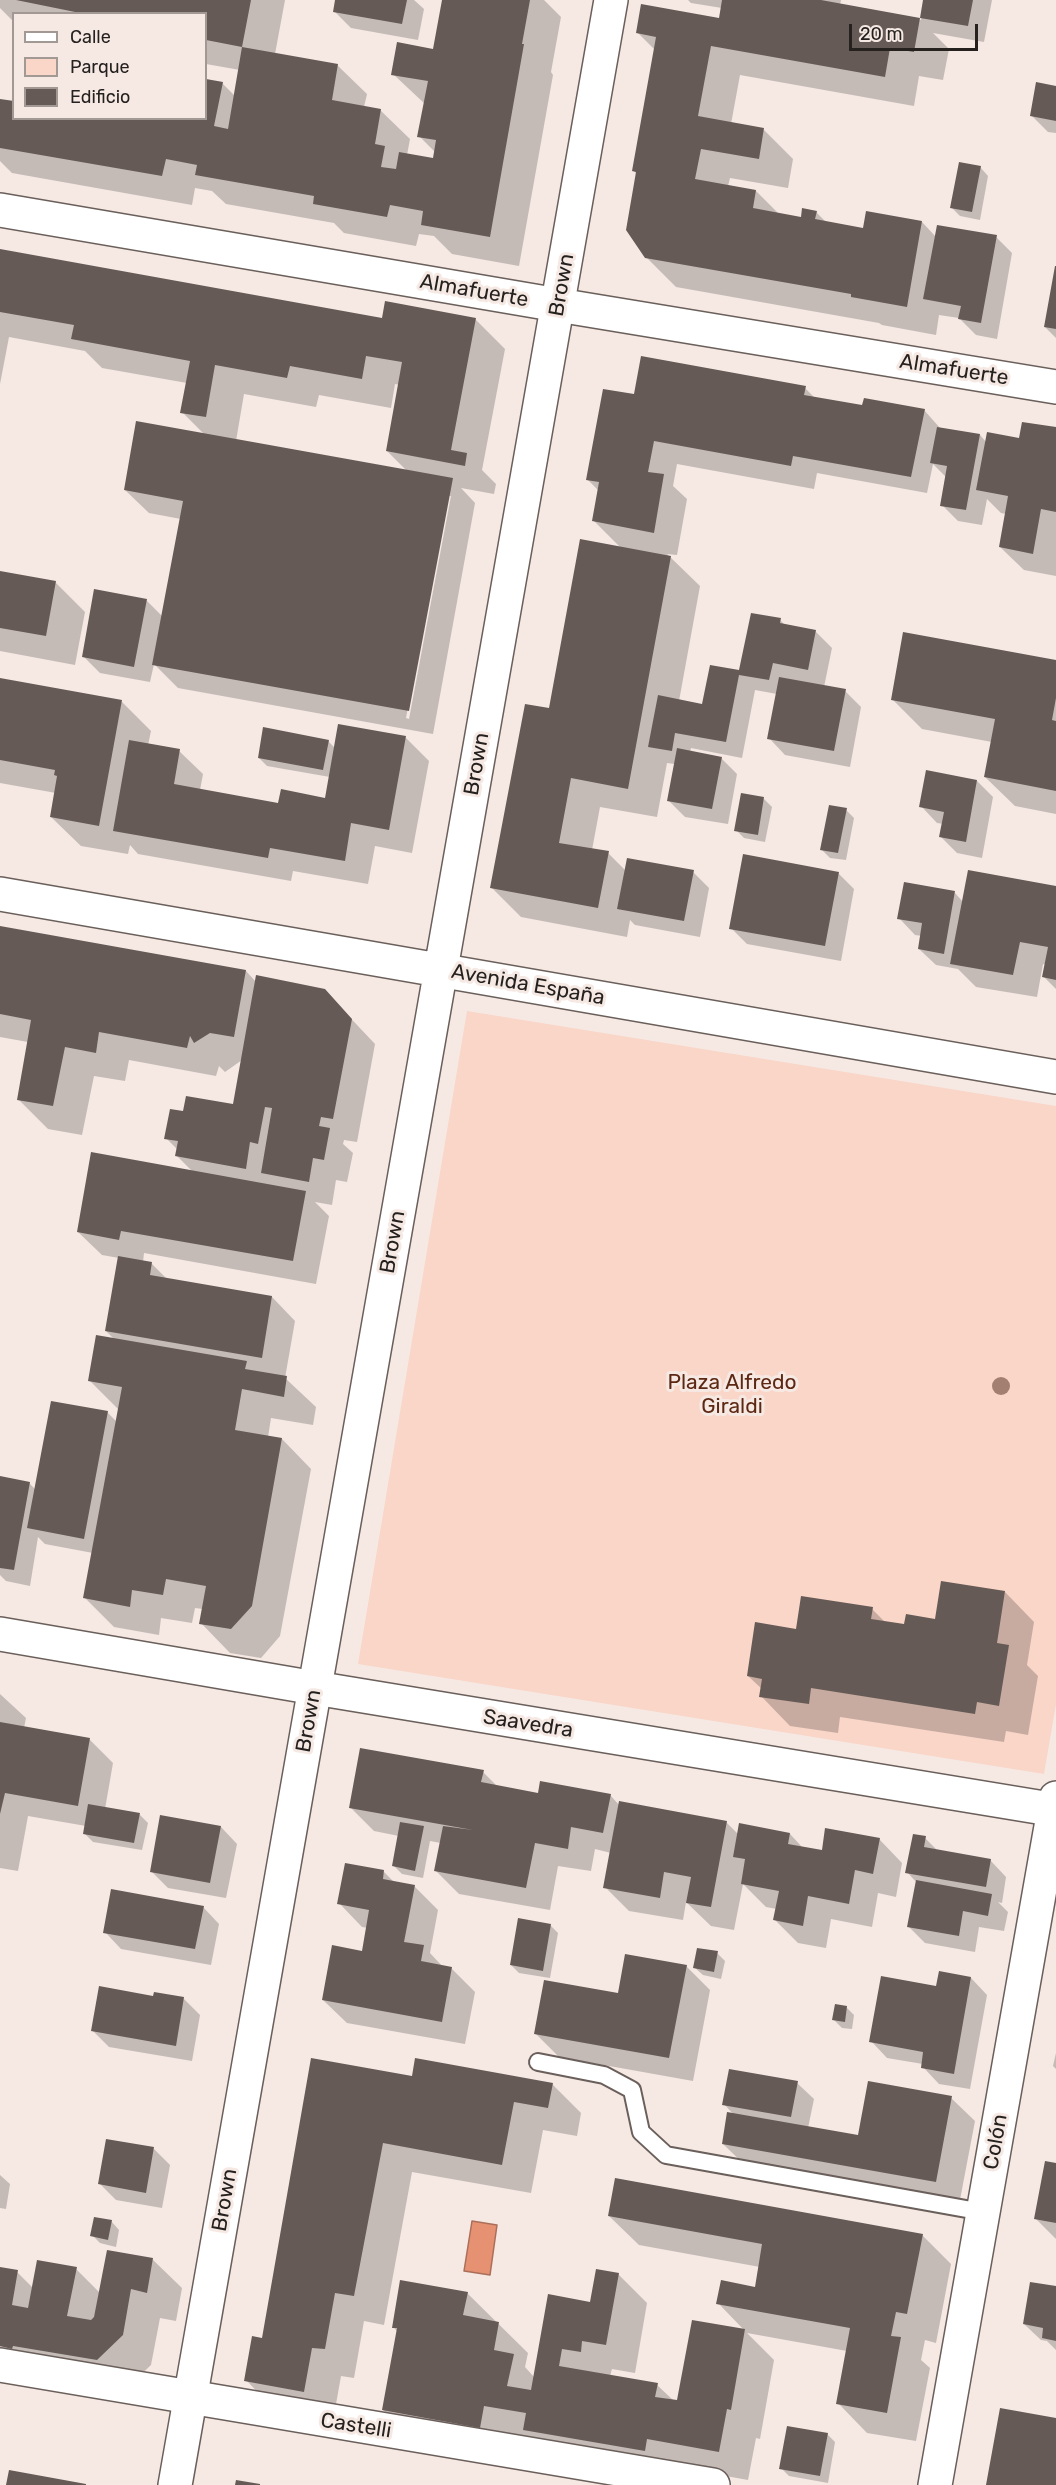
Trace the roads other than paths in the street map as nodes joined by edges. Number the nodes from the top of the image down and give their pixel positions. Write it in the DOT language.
graph roads {
  1 [pos="611,0"];
  2 [pos="0,210"];
  3 [pos="558,305"];
  4 [pos="1056,387"];
  5 [pos="0,894"];
  6 [pos="441,970"];
  7 [pos="1056,1077"];
  8 [pos="0,1634"];
  9 [pos="315,1688"];
  10 [pos="1055,1806"];
  11 [pos="538,2062"];
  12 [pos="983,2212"];
  13 [pos="0,2365"];
  14 [pos="190,2399"];
  15 [pos="175,2485"];
  16 [pos="713,2485"];
  17 [pos="935,2485"];
  1 -- 3 [label="street, Brown"];
  2 -- 3 [label="street, Almafuerte"];
  3 -- 4 [label="street, Almafuerte"];
  3 -- 6 [label="street, Brown"];
  5 -- 6 [label="street, Avenida España"];
  6 -- 7 [label="street, Avenida España"];
  6 -- 9 [label="street, Brown"];
  8 -- 9 [label="street, Saavedra"];
  9 -- 10 [label="street, Saavedra"];
  9 -- 14 [label="street, Brown"];
  10 -- 12 [label="street, Colón"];
  11 -- 12 [label="lane"];
  12 -- 17 [label="street, Colón"];
  13 -- 14 [label="street, Castelli"];
  14 -- 15 [label="street, Brown"];
  14 -- 16 [label="street, Castelli"];
}
